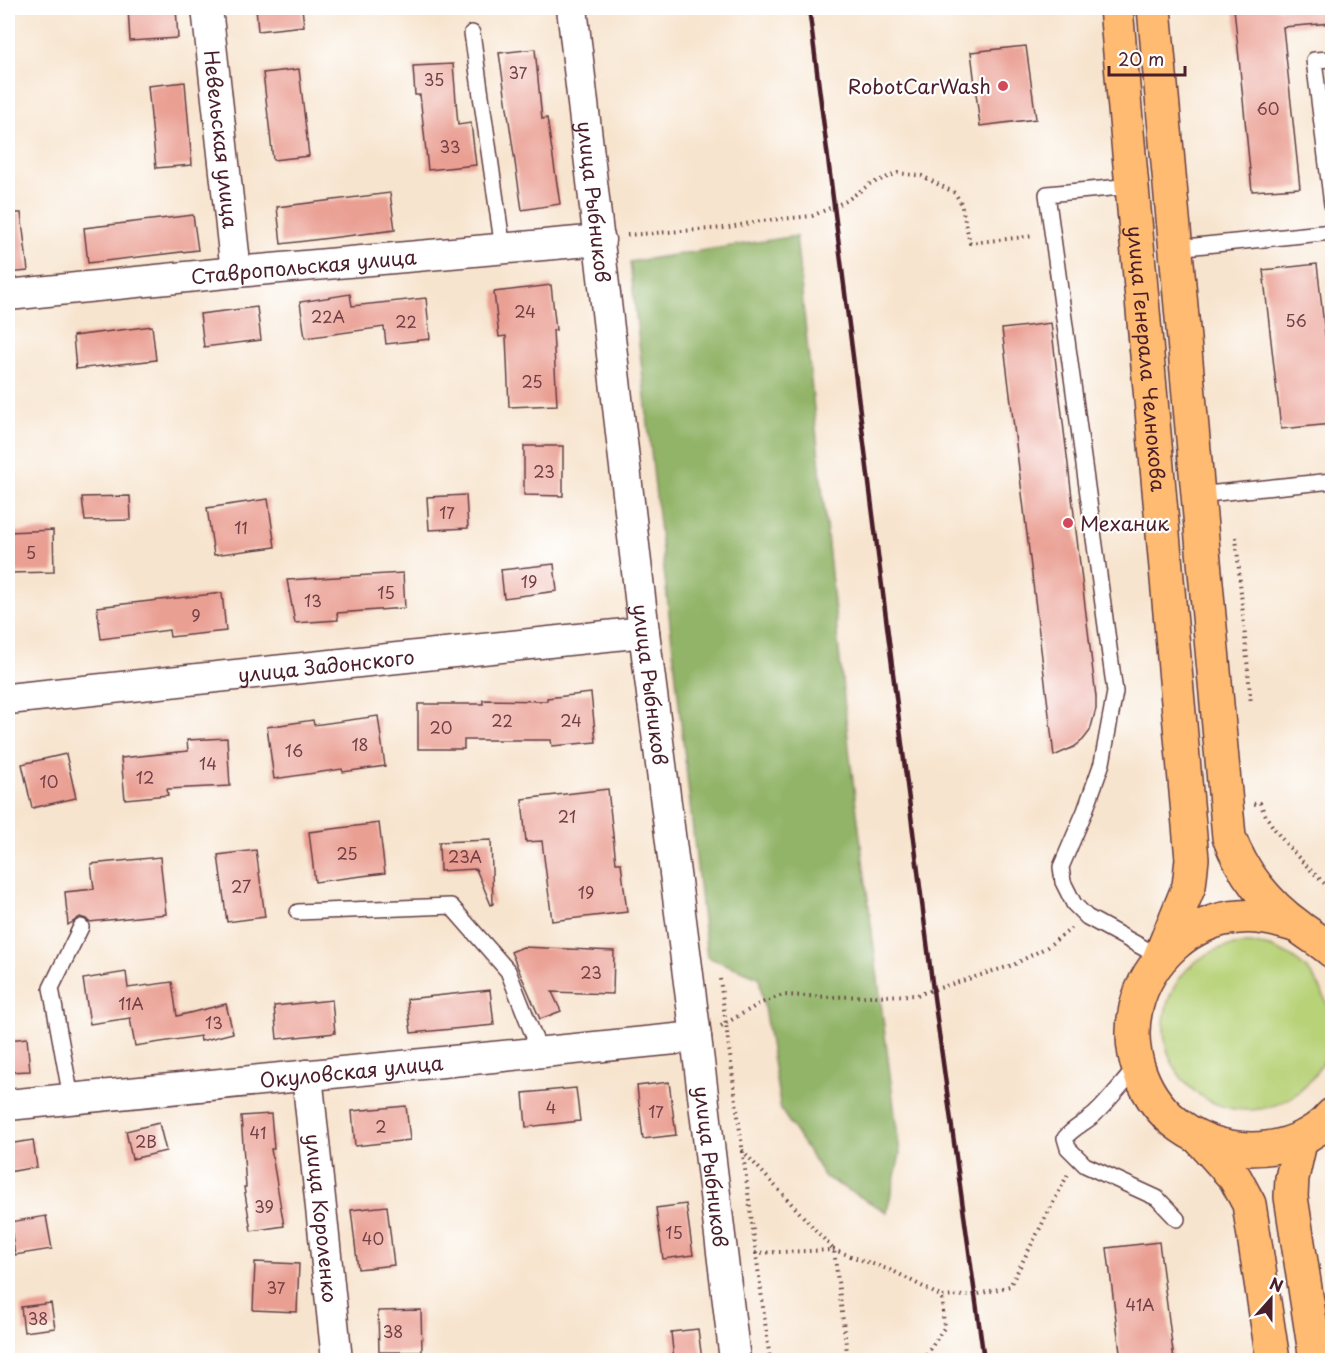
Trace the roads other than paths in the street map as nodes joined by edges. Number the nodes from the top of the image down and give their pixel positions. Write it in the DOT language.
graph roads {
  1 [pos="207,8"];
  2 [pos="572,8"];
  3 [pos="1116,8"];
  4 [pos="1154,8"];
  5 [pos="472,33"];
  6 [pos="1332,59"];
  7 [pos="1132,186"];
  8 [pos="1332,205"];
  9 [pos="1332,232"];
  10 [pos="600,240"];
  11 [pos="1176,248"];
  12 [pos="503,249"];
  13 [pos="236,272"];
  14 [pos="8,295"];
  15 [pos="1332,481"];
  16 [pos="1197,495"];
  17 [pos="644,632"];
  18 [pos="8,699"];
  19 [pos="298,912"];
  20 [pos="1297,926"];
  21 [pos="81,927"];
  22 [pos="1332,951"];
  23 [pos="1160,957"];
  24 [pos="696,1036"];
  25 [pos="540,1052"];
  26 [pos="1137,1067"];
  27 [pos="307,1075"];
  28 [pos="71,1098"];
  29 [pos="8,1105"];
  30 [pos="1332,1115"];
  31 [pos="1301,1138"];
  32 [pos="1201,1140"];
  33 [pos="1177,1219"];
  34 [pos="337,1360"];
  35 [pos="735,1360"];
  36 [pos="1273,1360"];
  37 [pos="1316,1360"];
  1 -- 13 [label="street, Невельская улица"];
  2 -- 10 [label="street, улица Рыбников"];
  3 -- 7 [label="main road, улица Генерала Челнокова"];
  4 -- 11 [label="main road, улица Генерала Челнокова"];
  5 -- 12 [label="lane"];
  6 -- 8 [label="lane"];
  7 -- 23 [label="main road, улица Генерала Челнокова"];
  7 -- 23 [label="lane"];
  9 -- 11 [label="lane"];
  10 -- 12 [label="street, Ставропольская улица"];
  10 -- 17 [label="street, улица Рыбников"];
  11 -- 16 [label="main road, улица Генерала Челнокова"];
  12 -- 13 [label="street, Ставропольская улица"];
  13 -- 14 [label="street, Ставропольская улица"];
  15 -- 16 [label="lane"];
  16 -- 20 [label="main road, улица Генерала Челнокова"];
  17 -- 18 [label="street, улица Задонского"];
  17 -- 24 [label="street, улица Рыбников"];
  19 -- 25 [label="lane"];
  20 -- 22 [label="main road, улица Генерала Челнокова"];
  20 -- 23 [label="main road, улица Генерала Челнокова"];
  21 -- 28 [label="lane"];
  23 -- 26 [label="main road, улица Генерала Челнокова"];
  24 -- 25 [label="street, Окуловская улица"];
  24 -- 35 [label="street, улица Рыбников"];
  25 -- 27 [label="street, Окуловская улица"];
  26 -- 32 [label="main road, улица Генерала Челнокова"];
  26 -- 33 [label="lane"];
  27 -- 28 [label="street, Окуловская улица"];
  27 -- 34 [label="street, улица Короленко"];
  28 -- 29 [label="street, Окуловская улица"];
  30 -- 31 [label="main road, улица Генерала Челнокова"];
  31 -- 32 [label="main road, улица Генерала Челнокова"];
  31 -- 37 [label="main road"];
  32 -- 36 [label="main road, улица Генерала Челнокова"];
}
